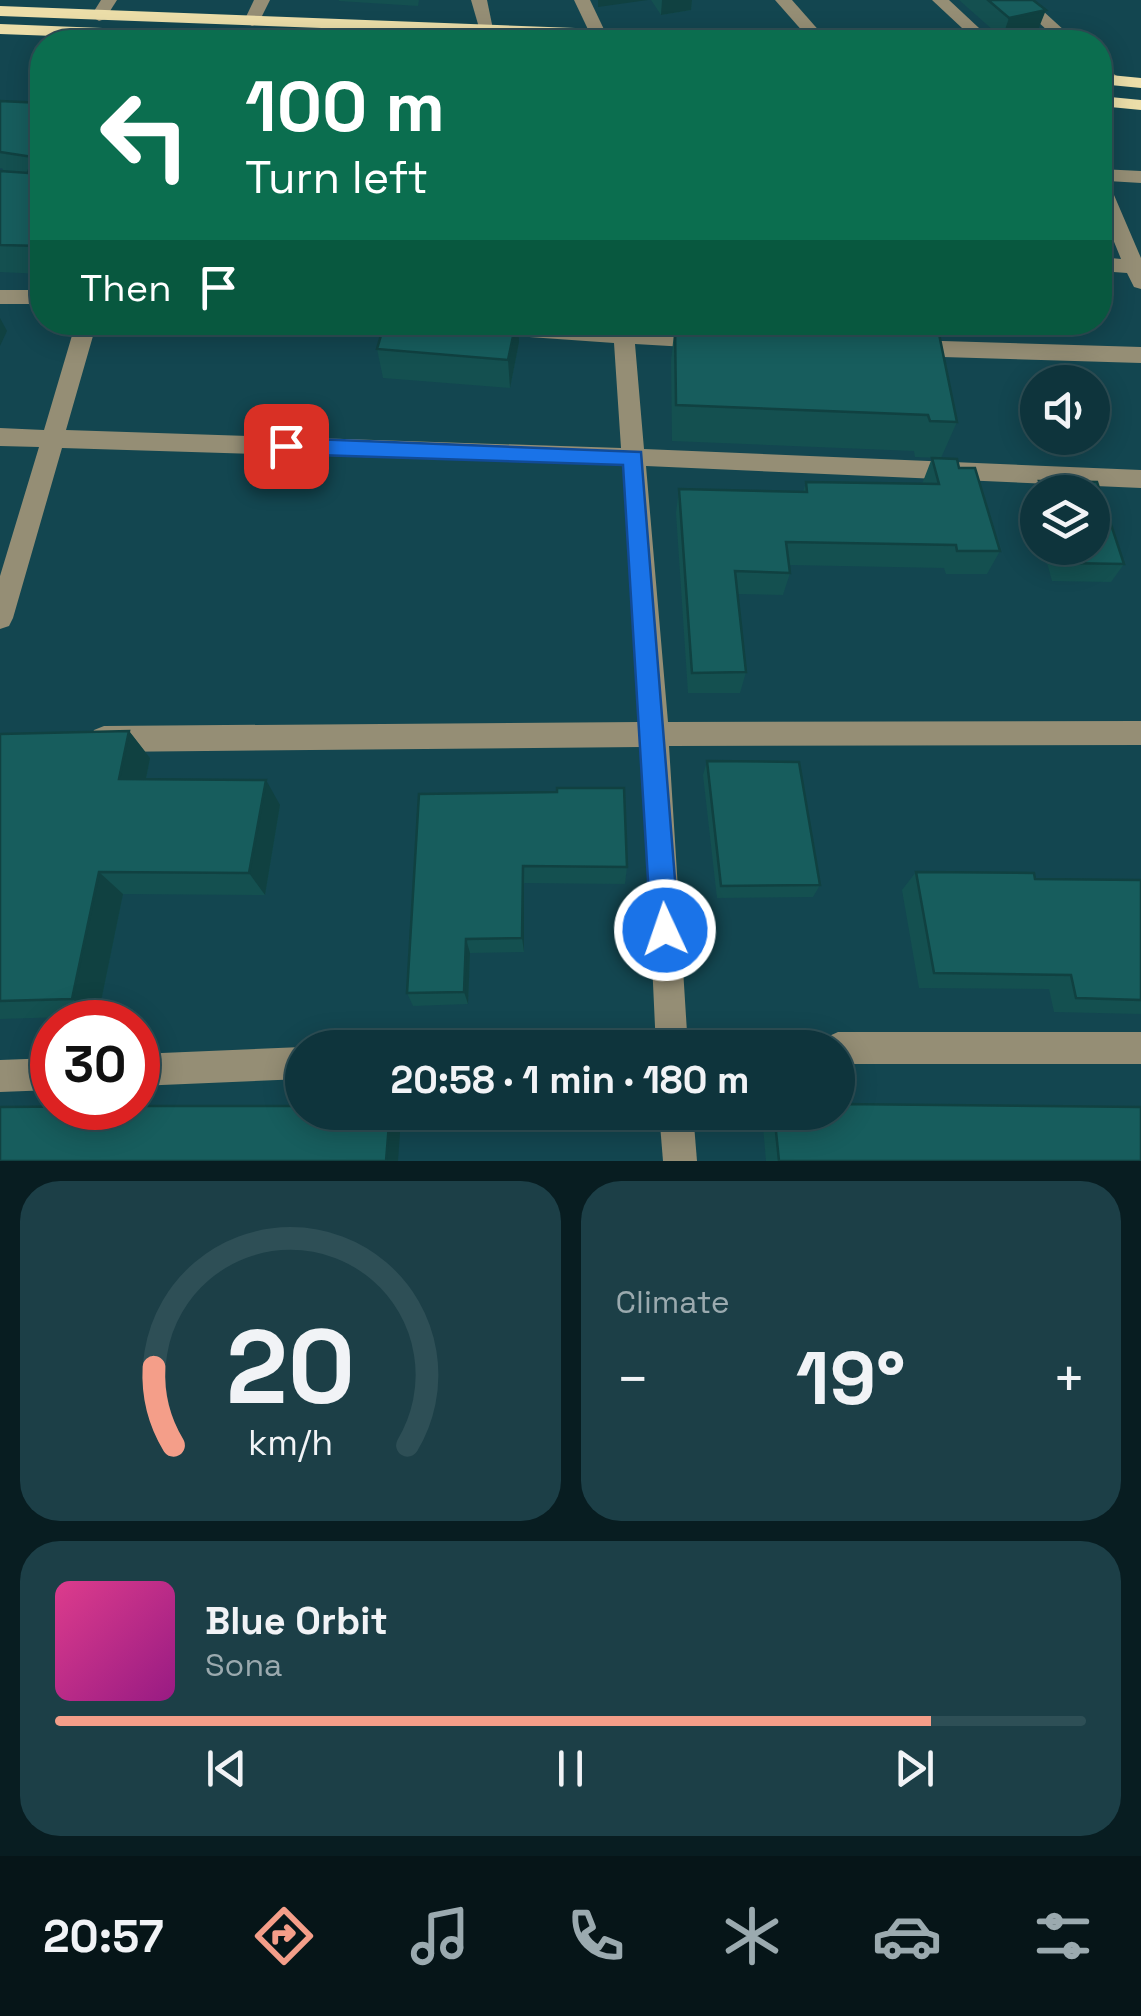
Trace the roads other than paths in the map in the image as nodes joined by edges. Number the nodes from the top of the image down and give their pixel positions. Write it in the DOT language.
graph roads {
  1 [pos="262,0"];
  2 [pos="479,0"];
  3 [pos="582,0"];
  4 [pos="783,0"];
  5 [pos="940,0"];
  6 [pos="1022,0"];
  7 [pos="104,8"];
  8 [pos="0,11"];
  9 [pos="252,21"];
  10 [pos="0,29"];
  11 [pos="30,30"];
  12 [pos="464,30"];
  13 [pos="488,30"];
  14 [pos="598,30"];
  15 [pos="809,30"];
  16 [pos="973,30"];
  17 [pos="1056,30"];
  18 [pos="1112,78"];
  19 [pos="1141,83"];
  20 [pos="1112,102"];
  21 [pos="1141,105"];
  22 [pos="1112,175"];
  23 [pos="1141,176"];
  24 [pos="1112,212"];
  25 [pos="1112,267"];
  26 [pos="1138,272"];
  27 [pos="0,297"];
  28 [pos="30,297"];
  29 [pos="83,335"];
  30 [pos="624,335"];
  31 [pos="660,335"];
  32 [pos="724,342"];
  33 [pos="883,347"];
  34 [pos="1141,356"];
  35 [pos="0,438"];
  36 [pos="54,439"];
  37 [pos="634,457"];
  38 [pos="1141,480"];
  39 [pos="0,618"];
  40 [pos="1141,733"];
  41 [pos="655,734"];
  42 [pos="80,739"];
  43 [pos="671,1030"];
  44 [pos="855,1048"];
  45 [pos="1141,1048"];
  46 [pos="285,1064"];
  47 [pos="160,1069"];
  48 [pos="30,1075"];
  49 [pos="0,1076"];
  50 [pos="677,1130"];
  51 [pos="680,1161"];
  1 -- 9 [label="street"];
  2 -- 13 [label="street"];
  3 -- 14 [label="street"];
  4 -- 15 [label="street"];
  5 -- 16 [label="street"];
  6 -- 17 [label="street"];
  7 -- 8 [label="main road"];
  7 -- 9 [label="main road"];
  9 -- 12 [label="main road"];
  10 -- 11 [label="main road"];
  18 -- 19 [label="main road"];
  20 -- 21 [label="main road"];
  22 -- 23 [label="street"];
  24 -- 26 [label="street"];
  25 -- 26 [label="street"];
  27 -- 28 [label="street"];
  29 -- 36 [label="street"];
  30 -- 37 [label="street"];
  31 -- 32 [label="street"];
  33 -- 34 [label="street"];
  35 -- 36 [label="street"];
  36 -- 37 [label="street"];
  36 -- 39 [label="street"];
  37 -- 38 [label="street"];
  37 -- 41 [label="street"];
  40 -- 41 [label="street"];
  41 -- 42 [label="street"];
  41 -- 43 [label="street"];
  44 -- 45 [label="street"];
  46 -- 47 [label="street"];
  48 -- 49 [label="street"];
  50 -- 51 [label="street"];
}
